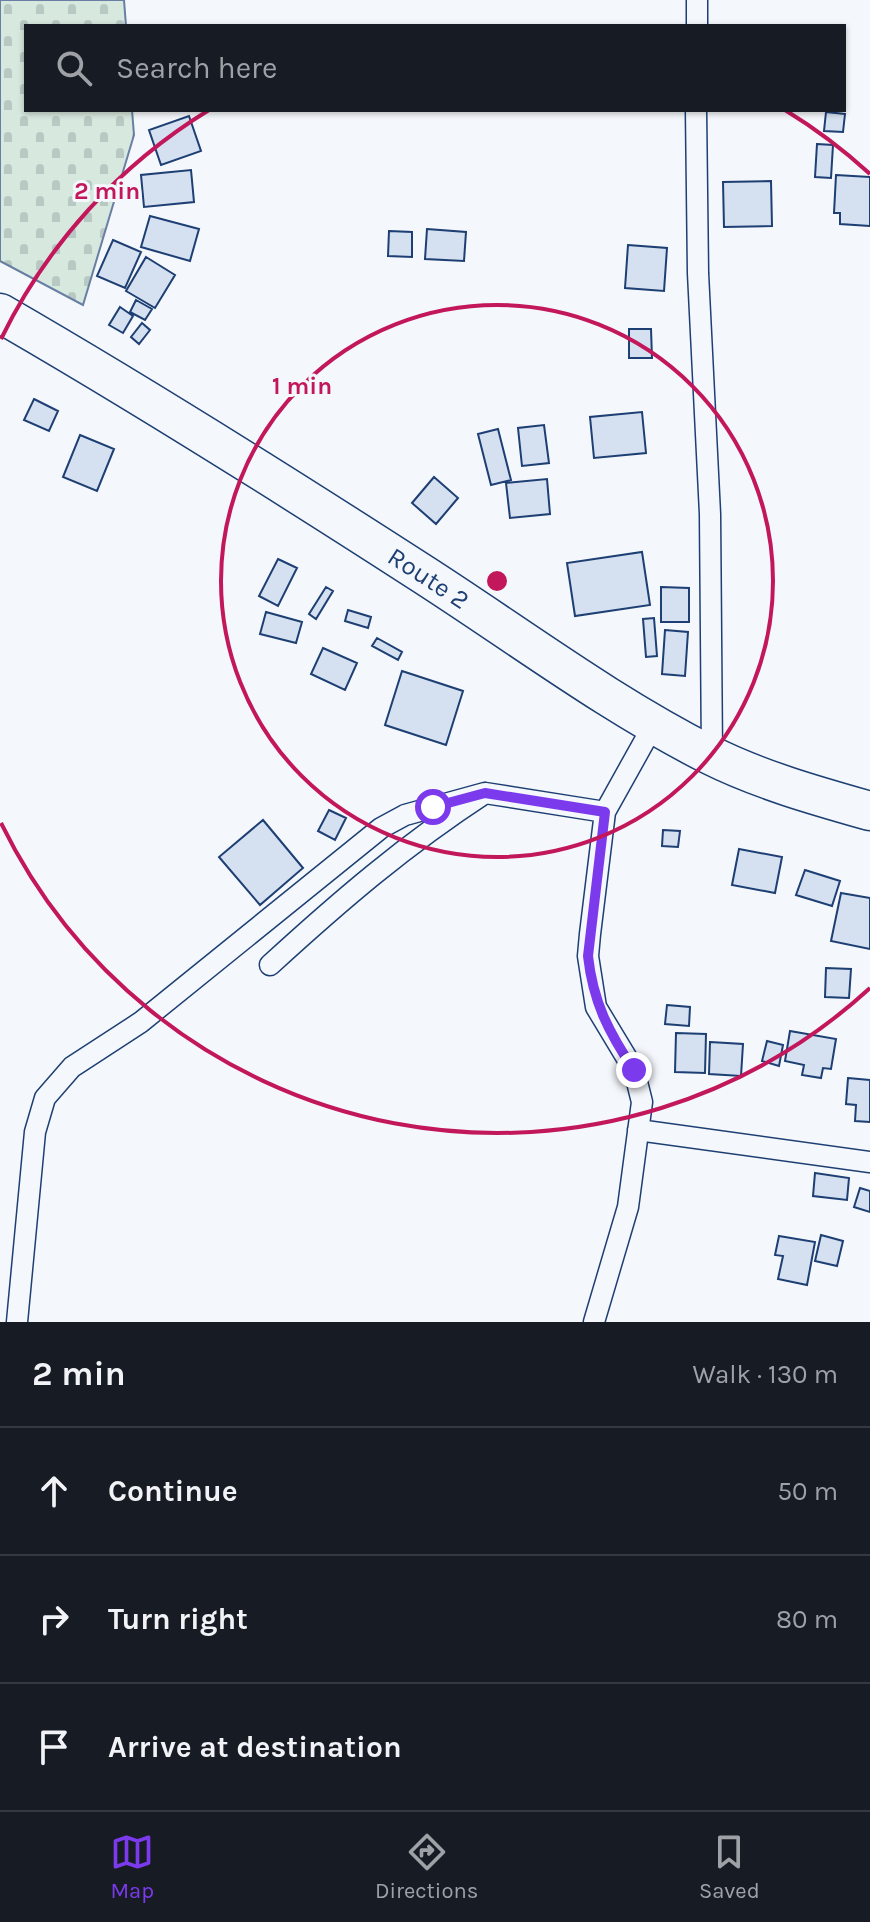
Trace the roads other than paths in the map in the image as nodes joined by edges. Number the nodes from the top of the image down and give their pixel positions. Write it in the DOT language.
graph roads {
  1 [pos="697,0"];
  2 [pos="697,24"];
  3 [pos="696,112"];
  4 [pos="0,313"];
  5 [pos="654,724"];
  6 [pos="712,756"];
  7 [pos="485,793"];
  8 [pos="870,811"];
  9 [pos="605,812"];
  10 [pos="270,965"];
  11 [pos="638,1130"];
  12 [pos="870,1162"];
  13 [pos="17,1322"];
  14 [pos="594,1322"];
  1 -- 2 [label="street"];
  3 -- 6 [label="street"];
  4 -- 5 [label="highway, Route 2"];
  5 -- 6 [label="highway, Route 2"];
  5 -- 9 [label="street"];
  6 -- 8 [label="highway, Route 2"];
  7 -- 9 [label="street"];
  7 -- 10 [label="street"];
  7 -- 13 [label="street"];
  9 -- 11 [label="street"];
  11 -- 12 [label="street"];
  11 -- 14 [label="street"];
}
